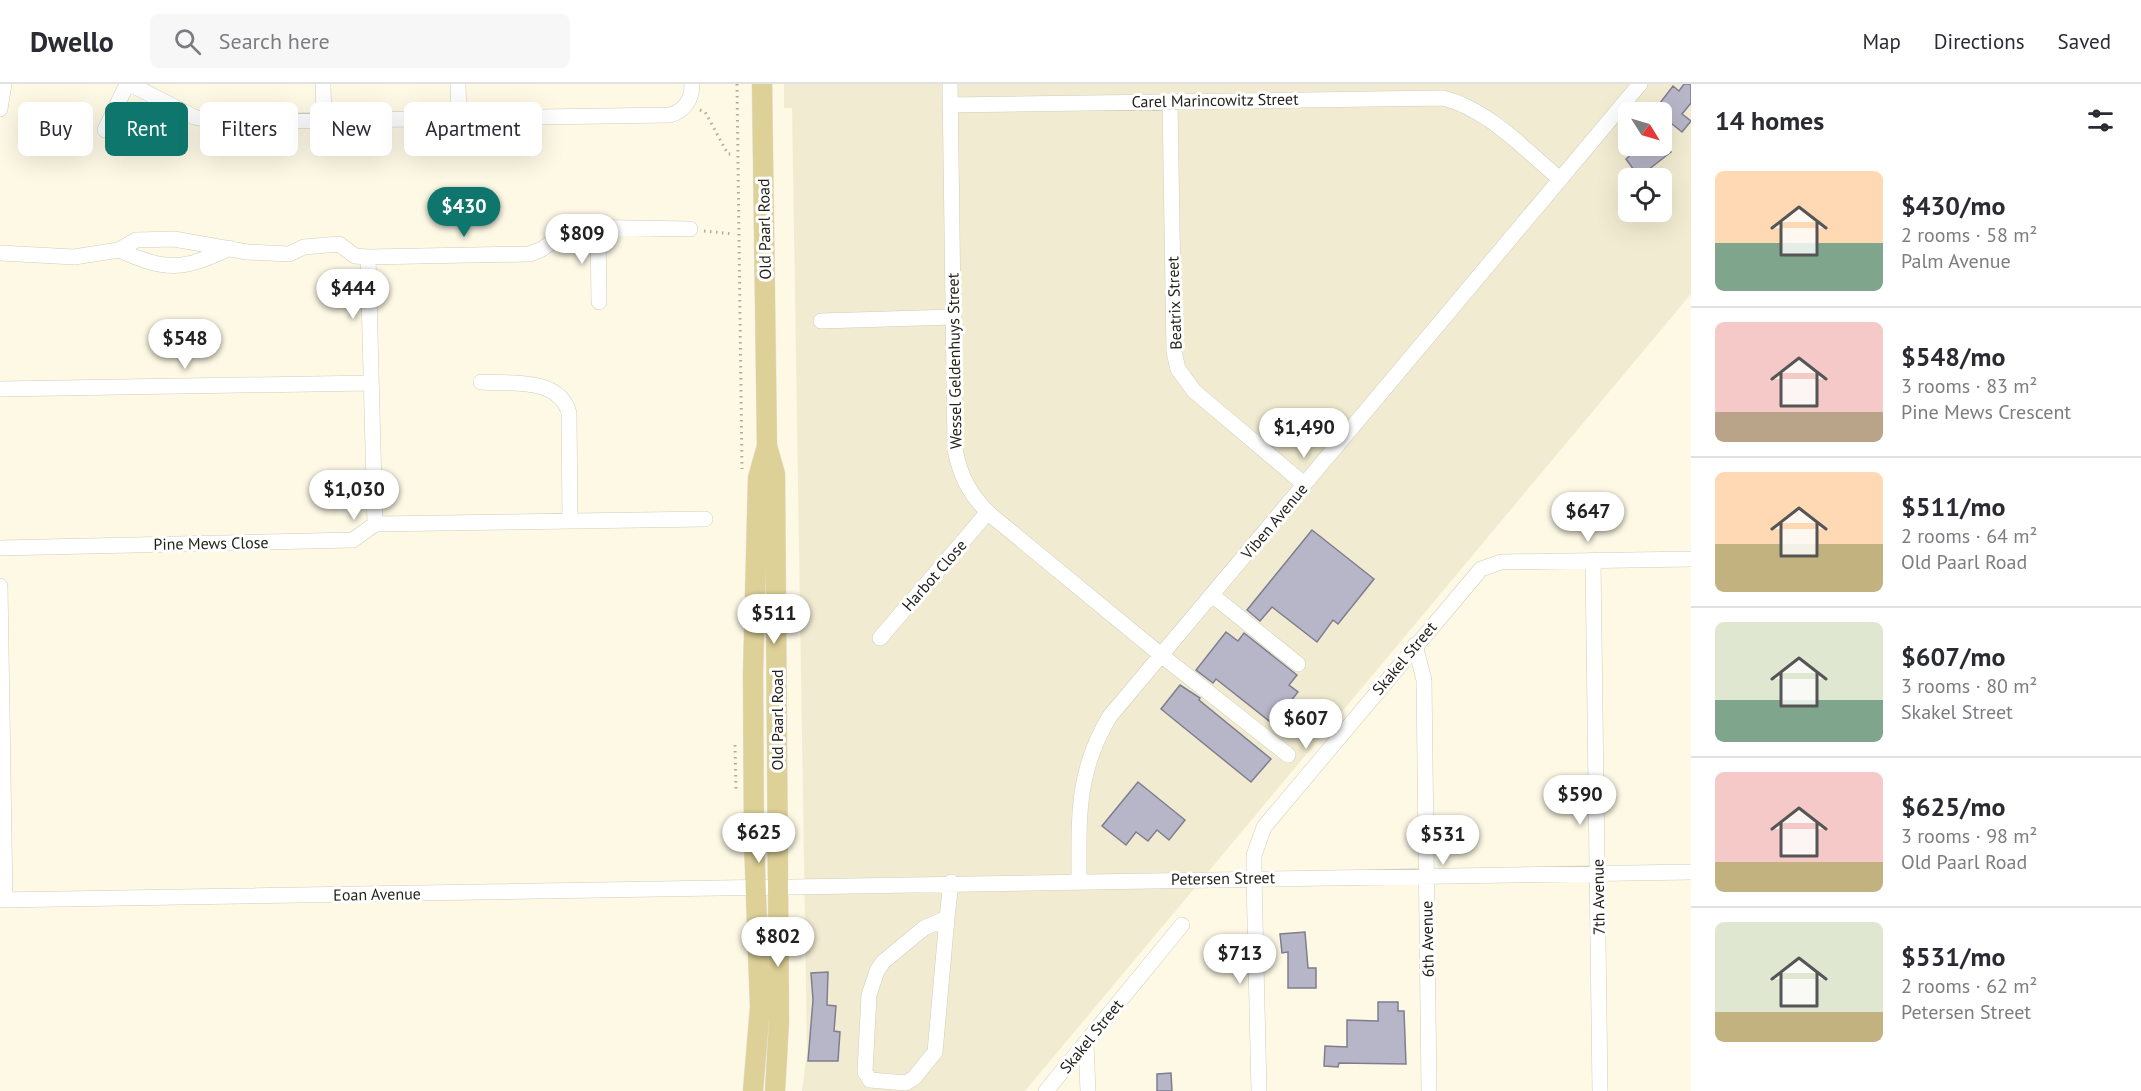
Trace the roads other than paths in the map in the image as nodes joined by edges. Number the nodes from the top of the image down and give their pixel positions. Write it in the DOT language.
graph roads {
  1 [pos="4,84"];
  2 [pos="128,84"];
  3 [pos="323,84"];
  4 [pos="458,84"];
  5 [pos="692,84"];
  6 [pos="762,84"];
  7 [pos="950,84"];
  8 [pos="1640,84"];
  9 [pos="1170,101"];
  10 [pos="119,102"];
  11 [pos="324,102"];
  12 [pos="459,102"];
  13 [pos="950,105"];
  14 [pos="0,109"];
  15 [pos="542,117"];
  16 [pos="310,120"];
  17 [pos="1560,179"];
  18 [pos="598,227"];
  19 [pos="690,229"];
  20 [pos="174,239"];
  21 [pos="230,248"];
  22 [pos="119,250"];
  23 [pos="0,253"];
  24 [pos="368,257"];
  25 [pos="176,266"];
  26 [pos="599,302"];
  27 [pos="953,317"];
  28 [pos="821,321"];
  29 [pos="481,382"];
  30 [pos="371,383"];
  31 [pos="0,389"];
  32 [pos="767,446"];
  33 [pos="1304,484"];
  34 [pos="988,512"];
  35 [pos="705,519"];
  36 [pos="570,521"];
  37 [pos="375,524"];
  38 [pos="0,548"];
  39 [pos="1691,559"];
  40 [pos="1593,560"];
  41 [pos="0,586"];
  42 [pos="1212,595"];
  43 [pos="880,638"];
  44 [pos="1415,645"];
  45 [pos="1161,655"];
  46 [pos="1298,664"];
  47 [pos="1,728"];
  48 [pos="1288,755"];
  49 [pos="1597,872"];
  50 [pos="1691,872"];
  51 [pos="1427,875"];
  52 [pos="1254,877"];
  53 [pos="1079,880"];
  54 [pos="951,882"];
  55 [pos="755,887"];
  56 [pos="778,887"];
  57 [pos="2,900"];
  58 [pos="947,918"];
  59 [pos="1182,925"];
  60 [pos="1086,1043"];
  61 [pos="753,1091"];
  62 [pos="775,1091"];
  63 [pos="1046,1091"];
  64 [pos="1088,1091"];
  65 [pos="1259,1091"];
  66 [pos="1430,1091"];
  67 [pos="1600,1091"];
  1 -- 14 [label="street"];
  2 -- 10 [label="street"];
  2 -- 16 [label="street"];
  3 -- 11 [label="street"];
  4 -- 12 [label="street"];
  5 -- 15 [label="street"];
  6 -- 32 [label="main road, Old Paarl Road"];
  7 -- 13 [label="street, Wessel Geldenhuys Street"];
  8 -- 17 [label="street, Viben Avenue"];
  9 -- 13 [label="street, Carel Marincowitz Street"];
  9 -- 17 [label="street, Carel Marincowitz Street"];
  9 -- 33 [label="street, Beatrix Street"];
  13 -- 27 [label="street, Wessel Geldenhuys Street"];
  17 -- 33 [label="street, Viben Avenue"];
  18 -- 19 [label="street"];
  18 -- 24 [label="street"];
  18 -- 26 [label="street"];
  20 -- 21 [label="street"];
  20 -- 22 [label="street"];
  20 -- 25 [label="street"];
  21 -- 24 [label="street"];
  21 -- 25 [label="street"];
  22 -- 23 [label="street"];
  22 -- 25 [label="street"];
  24 -- 30 [label="street"];
  27 -- 28 [label="street"];
  27 -- 34 [label="street, Wessel Geldenhuys Street"];
  29 -- 36 [label="street"];
  30 -- 31 [label="street"];
  30 -- 37 [label="street"];
  32 -- 55 [label="main road, Old Paarl Road"];
  32 -- 56 [label="main road, Old Paarl Road"];
  33 -- 42 [label="street, Viben Avenue"];
  34 -- 43 [label="street, Harbot Close"];
  34 -- 45 [label="street, Wessel Geldenhuys Street"];
  35 -- 36 [label="street"];
  36 -- 37 [label="street"];
  37 -- 38 [label="street, Pine Mews Close"];
  39 -- 40 [label="street"];
  40 -- 44 [label="street, Skakel Street"];
  40 -- 49 [label="street, 7th Avenue"];
  41 -- 47 [label="street"];
  42 -- 45 [label="street, Viben Avenue"];
  42 -- 46 [label="street"];
  44 -- 51 [label="street, 6th Avenue"];
  44 -- 52 [label="street, Skakel Street"];
  45 -- 48 [label="street, Wessel Geldenhuys Street"];
  45 -- 53 [label="street, Viben Avenue"];
  47 -- 57 [label="street"];
  49 -- 50 [label="street, Petersen Street"];
  49 -- 51 [label="street, Petersen Street"];
  49 -- 67 [label="street, 7th Avenue"];
  51 -- 52 [label="street, Petersen Street"];
  51 -- 66 [label="street, 6th Avenue"];
  52 -- 53 [label="street, Petersen Street"];
  52 -- 65 [label="street, Skakel Street"];
  53 -- 54 [label="street, Petersen Street"];
  54 -- 56 [label="street, Petersen Street"];
  54 -- 58 [label="street"];
  55 -- 56 [label="street, Petersen Street"];
  55 -- 57 [label="street, Eoan Avenue"];
  55 -- 61 [label="main road, Old Paarl Road"];
  56 -- 62 [label="main road, Old Paarl Road"];
  58 -- 58 [label="street"];
  59 -- 60 [label="street, Skakel Street"];
  60 -- 63 [label="street, Skakel Street"];
  60 -- 64 [label="street"];
}
